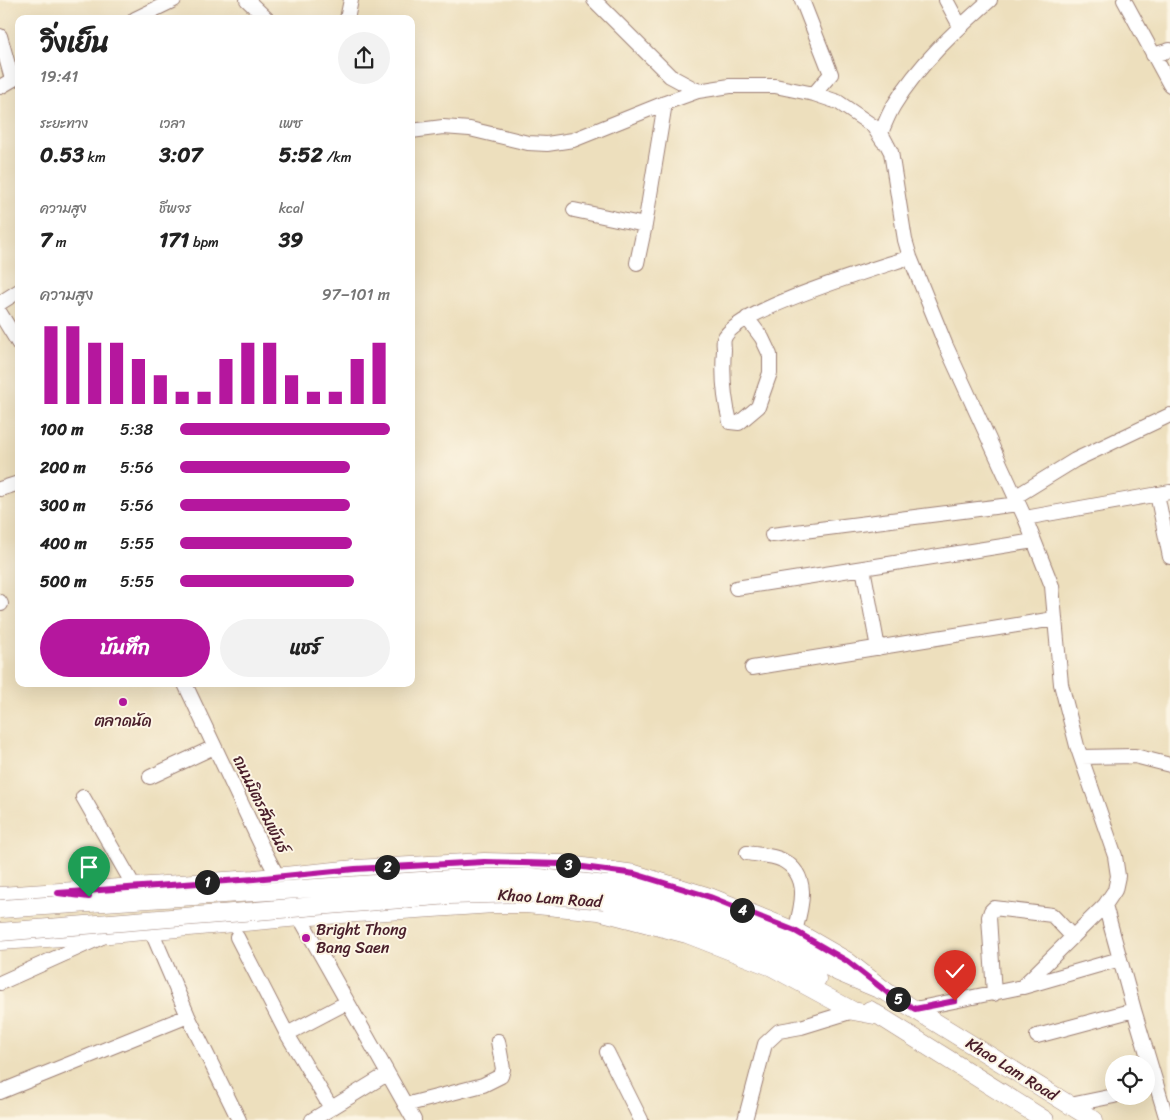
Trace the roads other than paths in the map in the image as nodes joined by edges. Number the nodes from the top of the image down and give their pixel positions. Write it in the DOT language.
graph roads {
  1 [pos="174,0"];
  2 [pos="247,0"];
  3 [pos="351,0"];
  4 [pos="594,0"];
  5 [pos="946,0"];
  6 [pos="990,0"];
  7 [pos="1124,0"];
  8 [pos="806,2"];
  9 [pos="143,15"];
  10 [pos="263,15"];
  11 [pos="348,15"];
  12 [pos="960,26"];
  13 [pos="0,36"];
  14 [pos="1170,50"];
  15 [pos="1153,55"];
  16 [pos="15,77"];
  17 [pos="1170,86"];
  18 [pos="0,87"];
  19 [pos="698,91"];
  20 [pos="814,94"];
  21 [pos="665,103"];
  22 [pos="415,130"];
  23 [pos="890,152"];
  24 [pos="574,210"];
  25 [pos="645,225"];
  26 [pos="910,257"];
  27 [pos="637,263"];
  28 [pos="15,294"];
  29 [pos="0,303"];
  30 [pos="0,313"];
  31 [pos="747,318"];
  32 [pos="15,337"];
  33 [pos="1170,415"];
  34 [pos="1164,493"];
  35 [pos="1017,501"];
  36 [pos="1025,518"];
  37 [pos="772,536"];
  38 [pos="1034,541"];
  39 [pos="1170,557"];
  40 [pos="863,568"];
  41 [pos="736,588"];
  42 [pos="1054,619"];
  43 [pos="878,648"];
  44 [pos="752,668"];
  45 [pos="186,687"];
  46 [pos="214,747"];
  47 [pos="1081,757"];
  48 [pos="1170,765"];
  49 [pos="150,777"];
  50 [pos="83,797"];
  51 [pos="747,853"];
  52 [pos="484,862"];
  53 [pos="355,869"];
  54 [pos="278,877"];
  55 [pos="194,883"];
  56 [pos="135,888"];
  57 [pos="58,893"];
  58 [pos="606,893"];
  59 [pos="0,896"];
  60 [pos="494,904"];
  61 [pos="1105,905"];
  62 [pos="0,909"];
  63 [pos="362,913"];
  64 [pos="299,917"];
  65 [pos="191,927"];
  66 [pos="151,930"];
  67 [pos="795,931"];
  68 [pos="0,932"];
  69 [pos="110,934"];
  70 [pos="1072,936"];
  71 [pos="62,937"];
  72 [pos="237,937"];
  73 [pos="0,941"];
  74 [pos="1120,959"];
  75 [pos="0,983"];
  76 [pos="1022,987"];
  77 [pos="888,993"];
  78 [pos="994,994"];
  79 [pos="346,1003"];
  80 [pos="915,1009"];
  81 [pos="1134,1010"];
  82 [pos="853,1011"];
  83 [pos="188,1016"];
  84 [pos="880,1016"];
  85 [pos="287,1034"];
  86 [pos="1037,1036"];
  87 [pos="498,1041"];
  88 [pos="607,1052"];
  89 [pos="1144,1055"];
  90 [pos="387,1074"];
  91 [pos="0,1092"];
  92 [pos="1155,1097"];
  93 [pos="1105,1098"];
  94 [pos="1070,1104"];
  95 [pos="405,1105"];
  96 [pos="331,1108"];
  97 [pos="1036,1117"];
  98 [pos="239,1120"];
  99 [pos="312,1120"];
  100 [pos="414,1120"];
  101 [pos="641,1120"];
  102 [pos="745,1120"];
  103 [pos="1094,1120"];
  104 [pos="1167,1120"];
  1 -- 9 [label="street"];
  2 -- 10 [label="street"];
  3 -- 11 [label="street"];
  4 -- 19 [label="street"];
  5 -- 12 [label="street"];
  6 -- 12 [label="street"];
  7 -- 15 [label="street"];
  8 -- 20 [label="street"];
  12 -- 23 [label="street"];
  13 -- 16 [label="street"];
  14 -- 15 [label="street"];
  15 -- 17 [label="street"];
  16 -- 18 [label="street"];
  19 -- 20 [label="street"];
  19 -- 21 [label="street"];
  20 -- 23 [label="street"];
  21 -- 22 [label="street"];
  21 -- 25 [label="street"];
  23 -- 26 [label="street"];
  24 -- 25 [label="street"];
  25 -- 27 [label="street"];
  26 -- 31 [label="street"];
  26 -- 35 [label="street"];
  28 -- 29 [label="street"];
  30 -- 32 [label="street"];
  31 -- 31 [label="street"];
  33 -- 35 [label="street"];
  34 -- 36 [label="street"];
  34 -- 39 [label="street"];
  35 -- 36 [label="street"];
  35 -- 37 [label="street"];
  36 -- 38 [label="street"];
  38 -- 40 [label="street"];
  38 -- 42 [label="street"];
  40 -- 41 [label="street"];
  40 -- 43 [label="street"];
  42 -- 43 [label="street"];
  42 -- 47 [label="street"];
  43 -- 44 [label="street"];
  45 -- 46 [label="street, ถนนมิตรสัมพันธ์"];
  46 -- 49 [label="street"];
  46 -- 54 [label="street, ถนนมิตรสัมพันธ์"];
  47 -- 48 [label="street"];
  47 -- 61 [label="street"];
  50 -- 56 [label="street"];
  51 -- 67 [label="street"];
  52 -- 53 [label="main road"];
  52 -- 60 [label="main road"];
  52 -- 67 [label="main road"];
  53 -- 54 [label="main road"];
  53 -- 63 [label="main road"];
  54 -- 55 [label="main road"];
  54 -- 64 [label="street, ถนนมิตรสัมพันธ์"];
  55 -- 56 [label="main road"];
  55 -- 65 [label="main road"];
  56 -- 57 [label="main road"];
  57 -- 59 [label="main road"];
  57 -- 71 [label="main road"];
  58 -- 62 [label="main road, Khao Lam Road, bridge"];
  58 -- 68 [label="main road, Khao Lam Road, bridge"];
  58 -- 77 [label="main road, Khao Lam Road"];
  58 -- 84 [label="main road, Khao Lam Road"];
  60 -- 63 [label="main road"];
  60 -- 82 [label="main road"];
  61 -- 70 [label="street"];
  61 -- 74 [label="street"];
  63 -- 64 [label="main road"];
  64 -- 65 [label="main road"];
  64 -- 79 [label="street, ถนนมิตรสัมพันธ์"];
  65 -- 66 [label="main road"];
  66 -- 69 [label="main road"];
  66 -- 83 [label="street"];
  67 -- 77 [label="main road"];
  69 -- 71 [label="main road"];
  69 -- 75 [label="street"];
  70 -- 76 [label="street"];
  70 -- 78 [label="street"];
  71 -- 73 [label="main road"];
  72 -- 85 [label="street"];
  74 -- 76 [label="street"];
  74 -- 81 [label="street"];
  76 -- 78 [label="street"];
  77 -- 80 [label="main road, Khao Lam Road"];
  78 -- 80 [label="street"];
  79 -- 85 [label="street"];
  79 -- 90 [label="street, ถนนมิตรสัมพันธ์"];
  80 -- 94 [label="main road, Khao Lam Road"];
  81 -- 86 [label="street"];
  81 -- 89 [label="street"];
  82 -- 84 [label="main road"];
  82 -- 102 [label="street"];
  83 -- 91 [label="street"];
  83 -- 98 [label="street"];
  84 -- 97 [label="main road, Khao Lam Road"];
  85 -- 96 [label="street"];
  87 -- 95 [label="street"];
  88 -- 101 [label="street"];
  90 -- 95 [label="street, ถนนมิตรสัมพันธ์"];
  90 -- 96 [label="street"];
  92 -- 104 [label="street"];
  93 -- 94 [label="street"];
  94 -- 103 [label="main road, Khao Lam Road"];
  95 -- 100 [label="street, ถนนมิตรสัมพันธ์"];
  96 -- 99 [label="street"];
}
